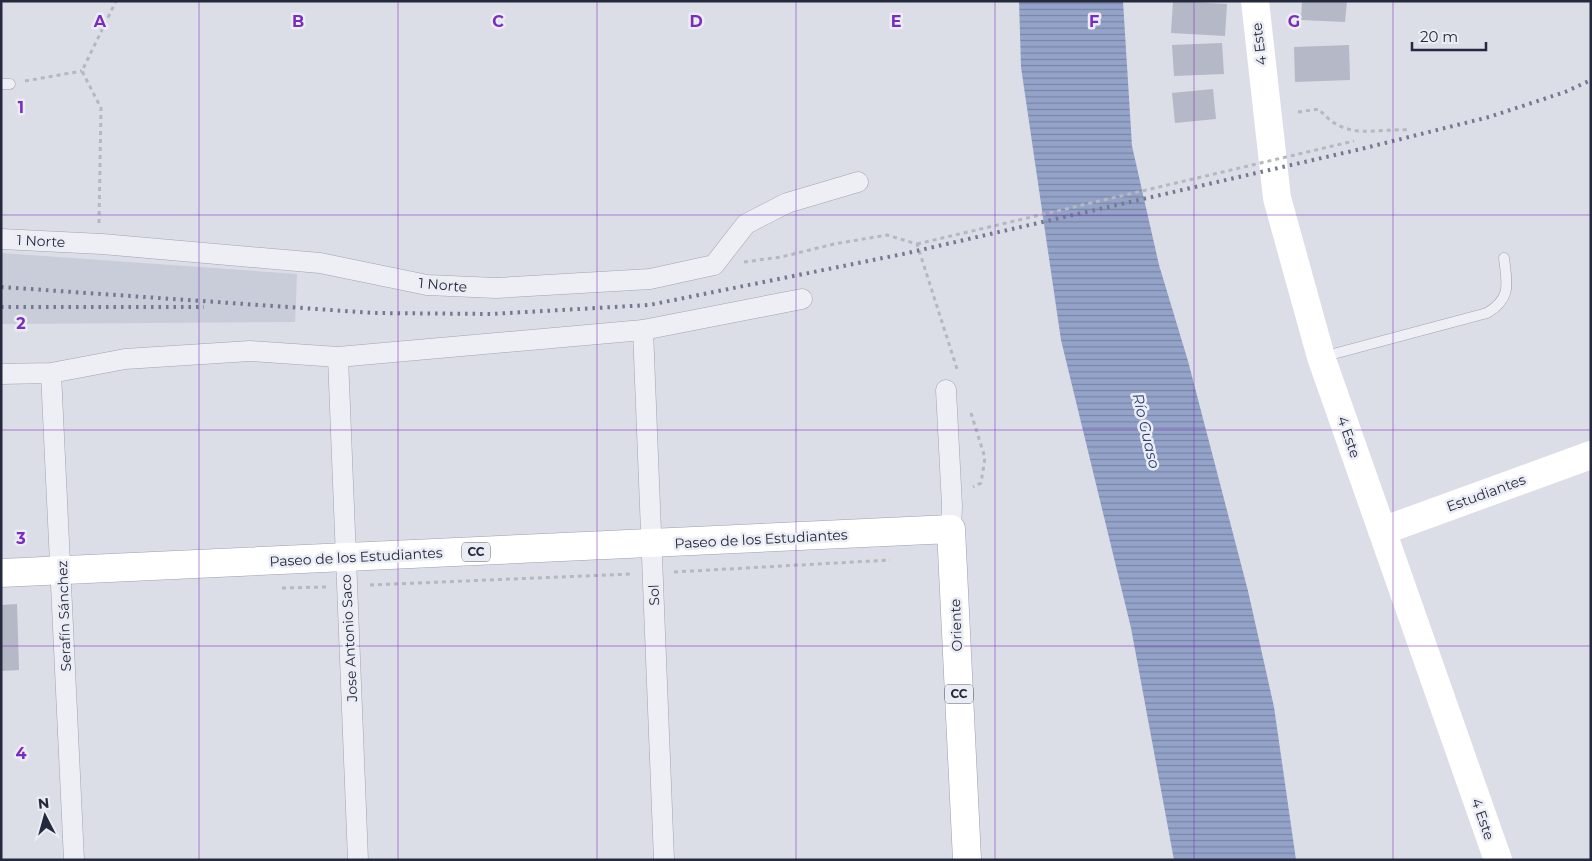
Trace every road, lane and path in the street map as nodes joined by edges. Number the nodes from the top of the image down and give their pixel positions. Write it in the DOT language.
graph roads {
  1 [pos="116,1"];
  2 [pos="1256,1"];
  3 [pos="82,71"];
  4 [pos="6,84"];
  5 [pos="1298,112"];
  6 [pos="1410,130"];
  7 [pos="1354,141"];
  8 [pos="858,182"];
  9 [pos="1,239"];
  10 [pos="98,244"];
  11 [pos="1504,258"];
  12 [pos="714,265"];
  13 [pos="802,299"];
  14 [pos="643,330"];
  15 [pos="338,357"];
  16 [pos="1321,357"];
  17 [pos="52,373"];
  18 [pos="1,374"];
  19 [pos="946,390"];
  20 [pos="1591,455"];
  21 [pos="950,529"];
  22 [pos="1382,531"];
  23 [pos="652,544"];
  24 [pos="345,557"];
  25 [pos="895,560"];
  26 [pos="62,570"];
  27 [pos="653,573"];
  28 [pos="1,574"];
  29 [pos="347,586"];
  30 [pos="279,589"];
  31 [pos="74,860"];
  32 [pos="358,860"];
  33 [pos="664,860"];
  34 [pos="966,860"];
  35 [pos="1498,860"];
  1 -- 3 [label="path"];
  2 -- 16 [label="main road, 4 Este"];
  3 -- 4 [label="path"];
  3 -- 10 [label="path"];
  5 -- 6 [label="path"];
  7 -- 12 [label="path, bridge"];
  8 -- 12 [label="street"];
  9 -- 10 [label="street, 1 Norte"];
  10 -- 12 [label="street, 1 Norte"];
  11 -- 16 [label="lane"];
  13 -- 14 [label="street"];
  14 -- 15 [label="street"];
  14 -- 23 [label="street, Sol"];
  15 -- 17 [label="street"];
  15 -- 24 [label="street, Jose Antonio Saco"];
  16 -- 22 [label="main road, 4 Este"];
  17 -- 18 [label="street"];
  17 -- 26 [label="street, Serafín Sánchez"];
  19 -- 21 [label="street, Oriente"];
  20 -- 22 [label="main road, Estudiantes"];
  21 -- 23 [label="main road, Paseo de los Estudiantes / CC"];
  21 -- 34 [label="main road, Oriente / CC"];
  22 -- 35 [label="main road, 4 Este"];
  23 -- 24 [label="main road, Paseo de los Estudiantes / CC"];
  23 -- 27 [label="street, Sol"];
  24 -- 26 [label="main road, Paseo de los Estudiantes / CC"];
  24 -- 29 [label="street, Jose Antonio Saco"];
  25 -- 27 [label="path"];
  26 -- 28 [label="main road, Paseo de los Estudiantes / CC"];
  26 -- 31 [label="street, Serafín Sánchez"];
  27 -- 29 [label="path"];
  27 -- 33 [label="street, Sol"];
  29 -- 30 [label="path"];
  29 -- 32 [label="street, Jose Antonio Saco"];
}
